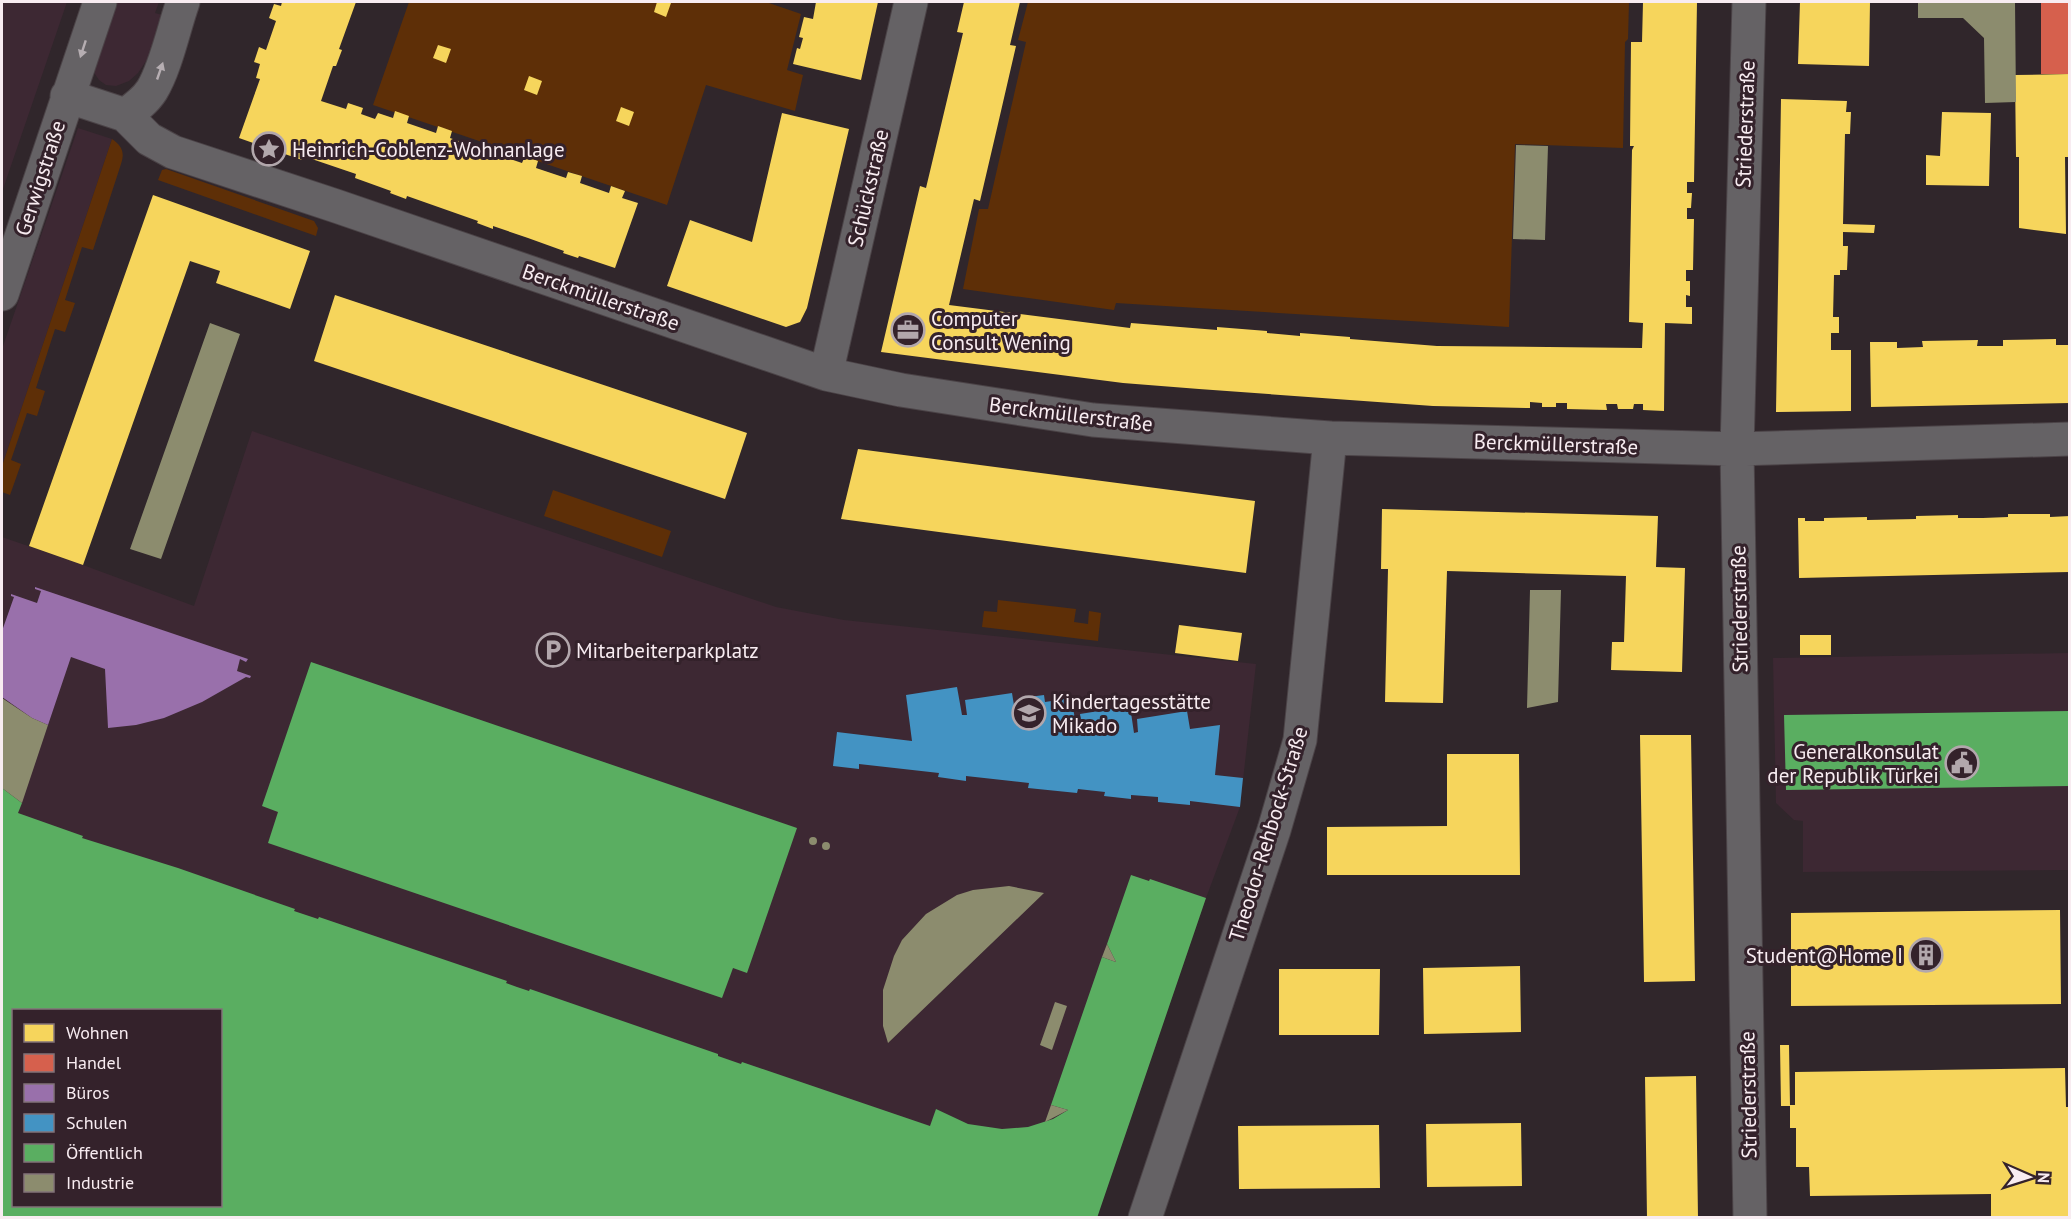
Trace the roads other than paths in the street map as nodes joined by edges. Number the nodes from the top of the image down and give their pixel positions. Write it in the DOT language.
graph roads {
  1 [pos="100,2"];
  2 [pos="183,2"];
  3 [pos="911,2"];
  4 [pos="1749,2"];
  5 [pos="67,96"];
  6 [pos="125,115"];
  7 [pos="2,294"];
  8 [pos="826,374"];
  9 [pos="1330,438"];
  10 [pos="2070,439"];
  11 [pos="1737,449"];
  12 [pos="1145,1218"];
  13 [pos="1750,1218"];
  1 -- 5 [label="street, Gerwigstraße, one-way"];
  6 -- 2 [label="street, one-way"];
  3 -- 8 [label="street, Schückstraße"];
  4 -- 11 [label="street, Striederstraße"];
  5 -- 6 [label="street, Gerwigstraße"];
  5 -- 7 [label="street, Gerwigstraße"];
  6 -- 8 [label="street, Berckmüllerstraße"];
  8 -- 9 [label="street, Berckmüllerstraße"];
  9 -- 11 [label="street, Berckmüllerstraße"];
  9 -- 12 [label="street, Theodor-Rehbock-Straße"];
  10 -- 11 [label="street, Berckmüllerstraße"];
  11 -- 13 [label="street, Striederstraße"];
}
